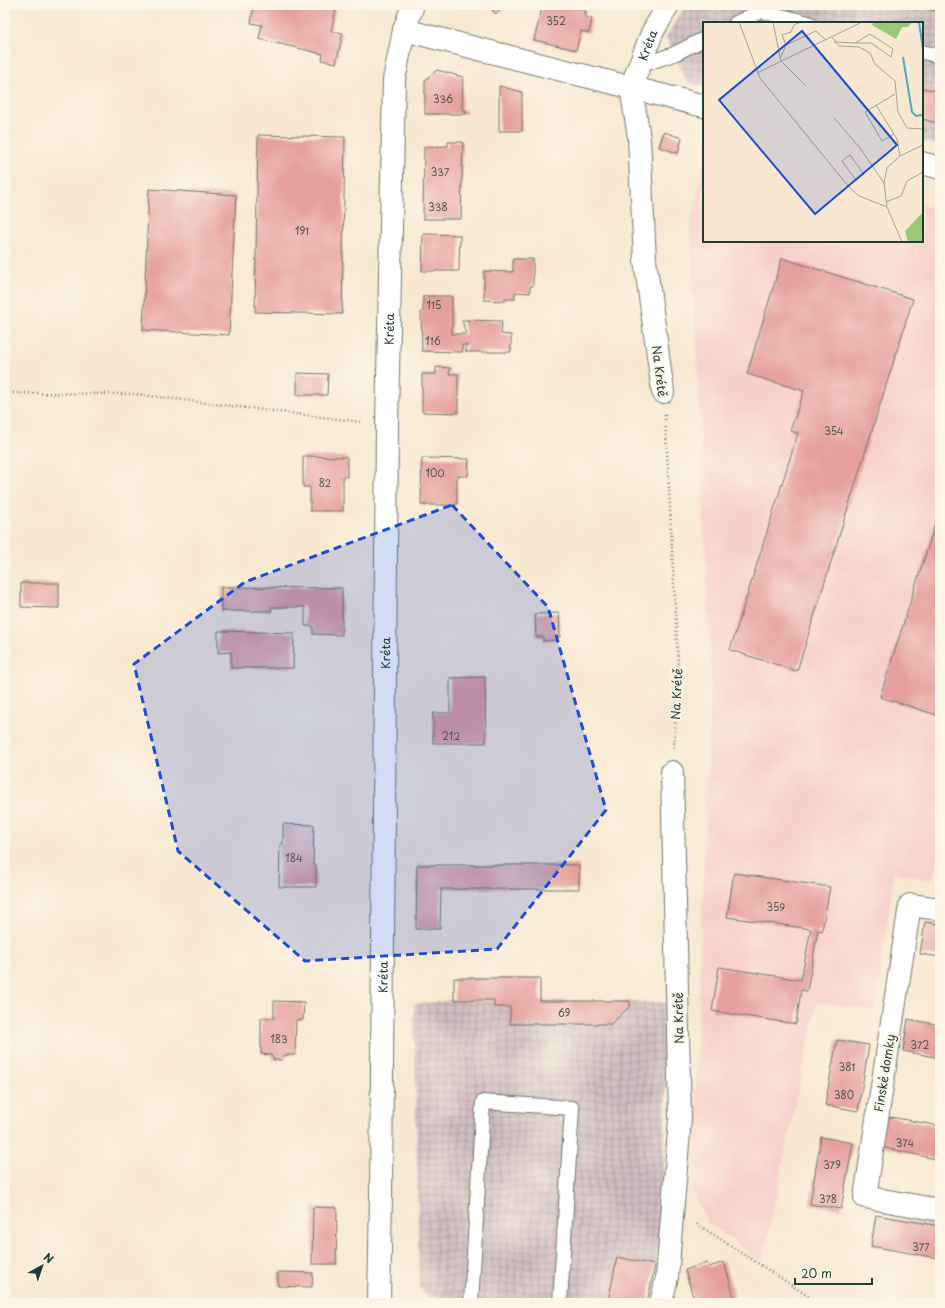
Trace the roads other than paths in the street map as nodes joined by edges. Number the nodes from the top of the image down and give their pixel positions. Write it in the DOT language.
graph roads {
  1 [pos="413,5"];
  2 [pos="668,5"];
  3 [pos="762,8"];
  4 [pos="738,22"];
  5 [pos="806,22"];
  6 [pos="404,30"];
  7 [pos="703,40"];
  8 [pos="923,52"];
  9 [pos="940,56"];
  10 [pos="639,66"];
  11 [pos="631,87"];
  12 [pos="703,106"];
  13 [pos="923,163"];
  14 [pos="940,168"];
  15 [pos="663,392"];
  16 [pos="672,772"];
  17 [pos="940,909"];
  18 [pos="940,1210"];
  19 [pos="378,1303"];
  20 [pos="471,1303"];
  21 [pos="560,1303"];
  22 [pos="662,1303"];
  1 -- 6 [label="street, Kréta"];
  2 -- 10 [label="street, Kréta"];
  3 -- 4 [label="lane"];
  3 -- 5 [label="lane"];
  6 -- 11 [label="street"];
  6 -- 19 [label="street, Kréta"];
  7 -- 10 [label="lane"];
  8 -- 9 [label="lane"];
  10 -- 11 [label="street, Kréta"];
  11 -- 12 [label="street"];
  11 -- 15 [label="street, Na Krétě"];
  13 -- 14 [label="street"];
  16 -- 22 [label="street, Na Krétě"];
  17 -- 18 [label="street, Finské domky"];
  20 -- 21 [label="lane"];
}
